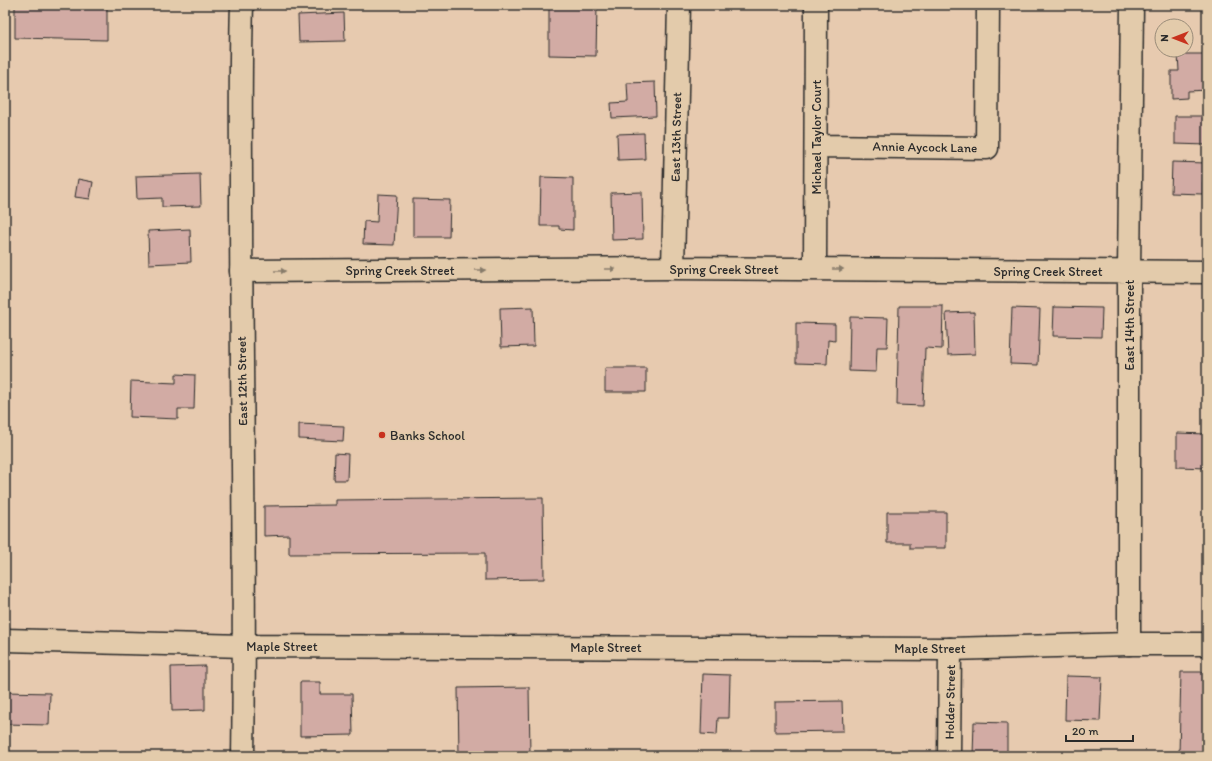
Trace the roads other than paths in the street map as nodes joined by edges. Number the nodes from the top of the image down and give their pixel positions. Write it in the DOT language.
graph roads {
  1 [pos="242,5"];
  2 [pos="679,5"];
  3 [pos="816,5"];
  4 [pos="988,5"];
  5 [pos="1132,5"];
  6 [pos="816,146"];
  7 [pos="673,268"];
  8 [pos="815,269"];
  9 [pos="241,271"];
  10 [pos="1129,271"];
  11 [pos="1207,272"];
  12 [pos="5,640"];
  13 [pos="1129,644"];
  14 [pos="1207,644"];
  15 [pos="245,646"];
  16 [pos="950,648"];
  17 [pos="243,756"];
  18 [pos="949,756"];
  1 -- 9 [label="street, East 12th Street"];
  2 -- 7 [label="street, East 13th Street"];
  3 -- 6 [label="street, Michael Taylor Court"];
  4 -- 6 [label="street, Annie Aycock Lane"];
  5 -- 10 [label="street, East 14th Street"];
  6 -- 8 [label="street, Michael Taylor Court"];
  7 -- 8 [label="street, Spring Creek Street"];
  9 -- 7 [label="street, Spring Creek Street, one-way"];
  8 -- 10 [label="street, Spring Creek Street, one-way"];
  9 -- 15 [label="street, East 12th Street"];
  10 -- 11 [label="street, Spring Creek Street"];
  10 -- 13 [label="street, East 14th Street"];
  12 -- 15 [label="street, Maple Street"];
  13 -- 14 [label="street, Maple Street"];
  13 -- 16 [label="street, Maple Street"];
  15 -- 16 [label="street, Maple Street"];
  15 -- 17 [label="street, East 12th Street"];
  16 -- 18 [label="street, Holder Street"];
}
